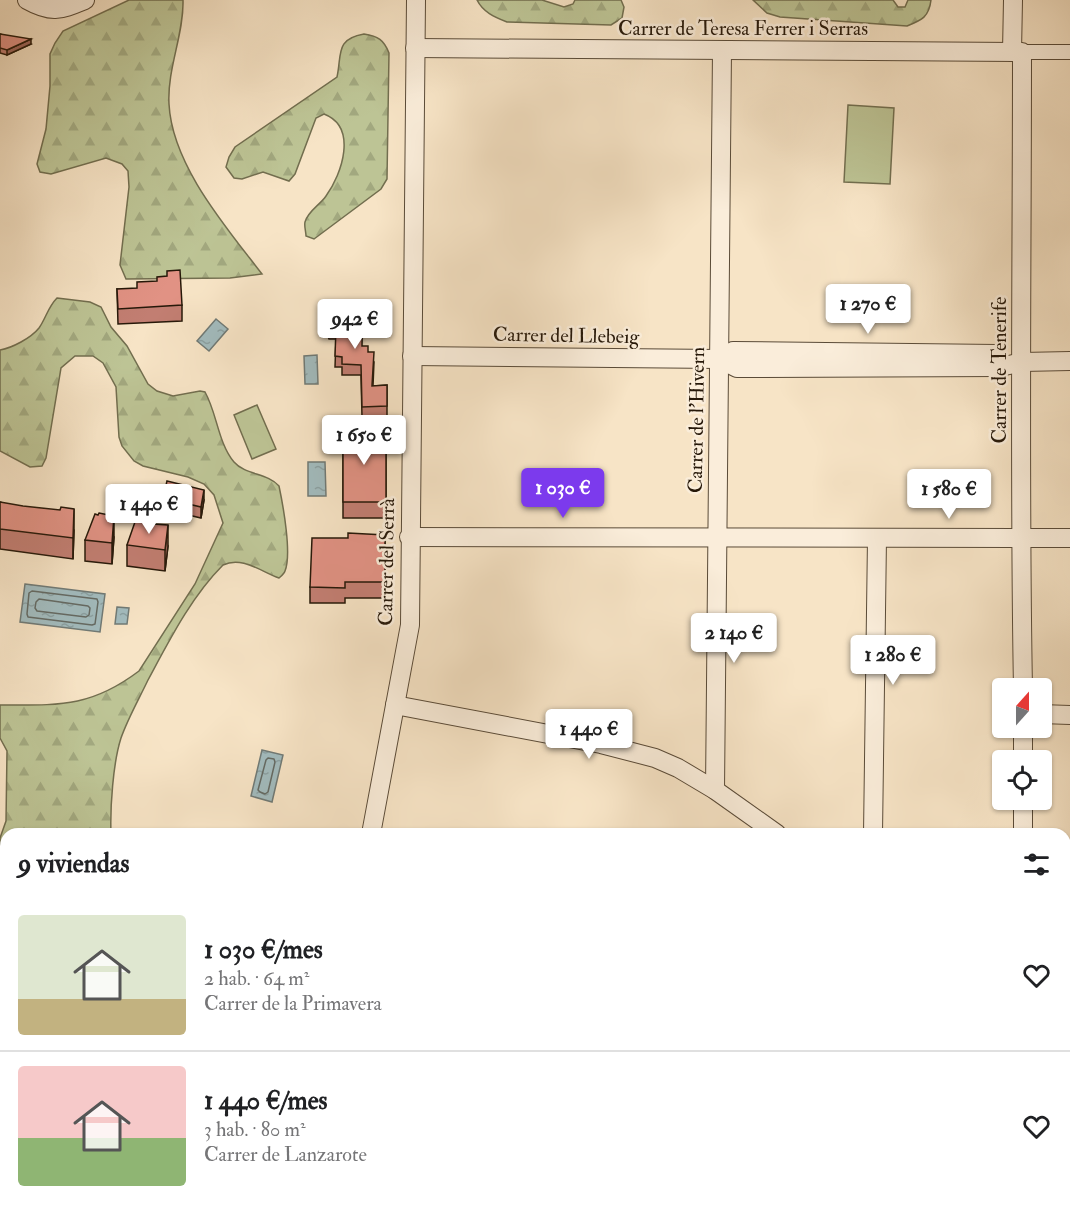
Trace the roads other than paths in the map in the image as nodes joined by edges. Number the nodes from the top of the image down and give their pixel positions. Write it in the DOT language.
graph roads {
  1 [pos="27,0"];
  2 [pos="86,0"];
  3 [pos="416,0"];
  4 [pos="1013,0"];
  5 [pos="415,48"];
  6 [pos="722,50"];
  7 [pos="1017,52"];
  8 [pos="1070,52"];
  9 [pos="412,356"];
  10 [pos="719,359"];
  11 [pos="1070,361"];
  12 [pos="1023,362"];
  13 [pos="410,537"];
  14 [pos="717,537"];
  15 [pos="877,538"];
  16 [pos="1020,538"];
  17 [pos="1070,538"];
  18 [pos="1023,678"];
  19 [pos="395,705"];
  20 [pos="1052,714"];
  21 [pos="1070,715"];
  22 [pos="715,790"];
  23 [pos="1023,810"];
  24 [pos="372,828"];
  25 [pos="769,828"];
  26 [pos="873,828"];
  27 [pos="1023,828"];
  1 -- 2 [label="street"];
  3 -- 5 [label="street, Carrer del Serrà"];
  4 -- 7 [label="street, Carrer de Tenerife"];
  5 -- 6 [label="street, Carrer de Teresa Ferrer i Serras"];
  5 -- 9 [label="street, Carrer del Serrà"];
  6 -- 7 [label="street, Carrer de Teresa Ferrer i Serras"];
  6 -- 10 [label="street, Carrer de l'Hivern"];
  7 -- 8 [label="street, Carrer de Teresa Ferrer i Serras"];
  7 -- 12 [label="street, Carrer de Tenerife"];
  9 -- 10 [label="street, Carrer del Llebeig"];
  9 -- 13 [label="street, Carrer del Serrà"];
  10 -- 12 [label="street, Carrer del Llebeig"];
  10 -- 14 [label="street, Carrer de l'Hivern"];
  11 -- 12 [label="street, Carrer del Llebeig"];
  12 -- 16 [label="street, Carrer de Tenerife"];
  13 -- 14 [label="street"];
  13 -- 19 [label="street, Carrer del Serrà"];
  14 -- 15 [label="street"];
  14 -- 22 [label="street, Carrer de l'Hivern"];
  15 -- 16 [label="street"];
  15 -- 26 [label="street"];
  16 -- 17 [label="street"];
  16 -- 18 [label="street, Carrer de Tenerife"];
  19 -- 22 [label="street"];
  19 -- 24 [label="street, Carrer del Serrà"];
  20 -- 21 [label="street"];
  22 -- 25 [label="street"];
  23 -- 27 [label="street"];
}
